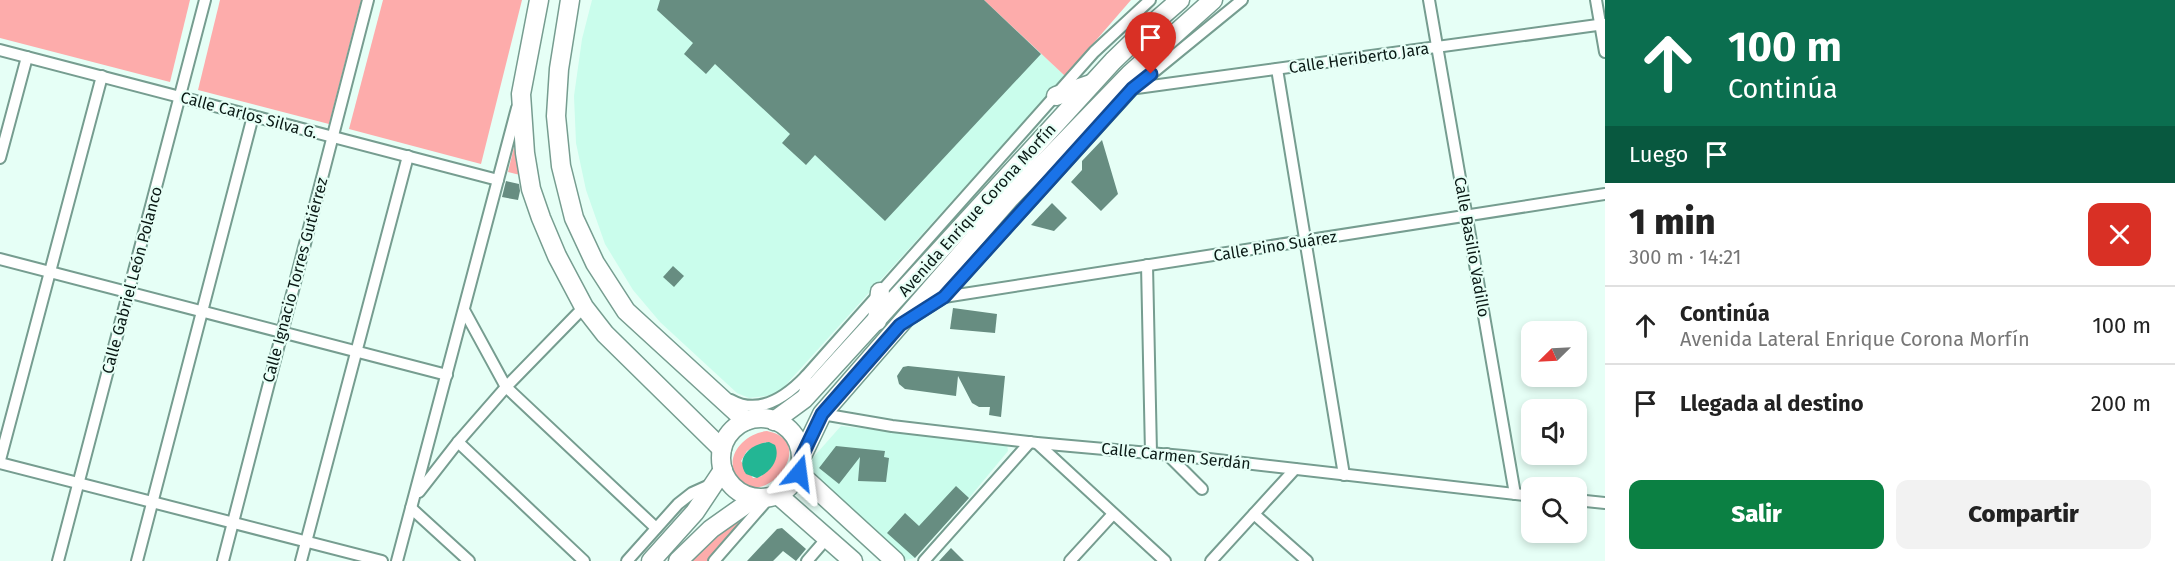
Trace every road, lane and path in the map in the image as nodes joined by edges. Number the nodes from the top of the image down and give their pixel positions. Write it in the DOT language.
graph roads {
  1 [pos="205,0"];
  2 [pos="368,0"];
  3 [pos="539,0"];
  4 [pos="570,0"];
  5 [pos="1150,0"];
  6 [pos="1180,0"];
  7 [pos="1213,0"];
  8 [pos="1242,0"];
  9 [pos="1429,0"];
  10 [pos="1596,0"];
  11 [pos="1603,24"];
  12 [pos="1437,47"];
  13 [pos="0,50"];
  14 [pos="1605,52"];
  15 [pos="27,57"];
  16 [pos="1277,69"];
  17 [pos="102,76"];
  18 [pos="1093,83"];
  19 [pos="1132,89"];
  20 [pos="1112,92"];
  21 [pos="521,94"];
  22 [pos="180,96"];
  23 [pos="1056,96"];
  24 [pos="253,116"];
  25 [pos="333,136"];
  26 [pos="408,156"];
  27 [pos="0,158"];
  28 [pos="498,180"];
  29 [pos="1605,194"];
  30 [pos="1466,216"];
  31 [pos="1305,241"];
  32 [pos="0,259"];
  33 [pos="1147,266"];
  34 [pos="50,272"];
  35 [pos="129,292"];
  36 [pos="880,292"];
  37 [pos="944,297"];
  38 [pos="584,307"];
  39 [pos="464,310"];
  40 [pos="202,311"];
  41 [pos="877,321"];
  42 [pos="900,325"];
  43 [pos="282,332"];
  44 [pos="357,351"];
  45 [pos="447,375"];
  46 [pos="806,376"];
  47 [pos="706,384"];
  48 [pos="506,387"];
  49 [pos="804,399"];
  50 [pos="822,414"];
  51 [pos="774,420"];
  52 [pos="746,421"];
  53 [pos="458,442"];
  54 [pos="1033,443"];
  55 [pos="722,449"];
  56 [pos="1151,453"];
  57 [pos="1167,454"];
  58 [pos="0,462"];
  59 [pos="800,466"];
  60 [pos="1295,469"];
  61 [pos="1344,475"];
  62 [pos="718,477"];
  63 [pos="78,483"];
  64 [pos="1202,489"];
  65 [pos="1515,494"];
  66 [pos="1521,495"];
  67 [pos="415,496"];
  68 [pos="767,497"];
  69 [pos="1587,501"];
  70 [pos="1605,503"];
  71 [pos="152,504"];
  72 [pos="411,508"];
  73 [pos="1113,513"];
  74 [pos="1254,514"];
  75 [pos="233,522"];
  76 [pos="656,528"];
  77 [pos="827,538"];
  78 [pos="306,542"];
  79 [pos="58,561"];
  80 [pos="137,561"];
  81 [pos="223,561"];
  82 [pos="301,561"];
  83 [pos="382,561"];
  84 [pos="397,561"];
  85 [pos="469,561"];
  86 [pos="584,561"];
  87 [pos="627,561"];
  88 [pos="651,561"];
  89 [pos="678,561"];
  90 [pos="714,561"];
  91 [pos="807,561"];
  92 [pos="853,561"];
  93 [pos="895,561"];
  94 [pos="924,561"];
  95 [pos="1070,561"];
  96 [pos="1165,561"];
  97 [pos="1211,561"];
  98 [pos="1308,561"];
  1 -- 22 [label="street, Calle Gabriel León Polanco"];
  2 -- 25 [label="street, Calle Ignacio Torres Gutiérrez"];
  3 -- 21 [label="main road"];
  4 -- 47 [label="main road"];
  5 -- 23 [label="street"];
  6 -- 18 [label="main road, Avenida Enrique Corona Morfín"];
  7 -- 20 [label="main road, Avenida Enrique Corona Morfín"];
  8 -- 19 [label="street"];
  9 -- 12 [label="street, Calle Basilio Vadillo"];
  10 -- 11 [label="street"];
  11 -- 12 [label="street, Calle Heriberto Jara"];
  11 -- 14 [label="street"];
  12 -- 16 [label="street, Calle Heriberto Jara"];
  12 -- 30 [label="street, Calle Basilio Vadillo"];
  13 -- 15 [label="street, Calle Carlos Silva G."];
  15 -- 17 [label="street, Calle Carlos Silva G."];
  15 -- 27 [label="street"];
  16 -- 19 [label="street, Calle Heriberto Jara"];
  16 -- 31 [label="street"];
  17 -- 22 [label="street, Calle Carlos Silva G."];
  17 -- 34 [label="street"];
  18 -- 23 [label="main road"];
  18 -- 41 [label="main road, Avenida Enrique Corona Morfín"];
  19 -- 20 [label="street, Calle Heriberto Jara"];
  19 -- 37 [label="street"];
  20 -- 42 [label="main road, Avenida Enrique Corona Morfín"];
  21 -- 28 [label="street"];
  21 -- 38 [label="main road"];
  22 -- 24 [label="street, Calle Carlos Silva G."];
  22 -- 35 [label="street, Calle Gabriel León Polanco"];
  23 -- 36 [label="street"];
  24 -- 25 [label="street, Calle Carlos Silva G."];
  24 -- 40 [label="street"];
  25 -- 26 [label="street, Calle Carlos Silva G."];
  25 -- 43 [label="street, Calle Ignacio Torres Gutiérrez"];
  26 -- 28 [label="street, Calle Carlos Silva G."];
  26 -- 44 [label="street"];
  28 -- 39 [label="street"];
  29 -- 30 [label="street, Calle Pino Suárez"];
  30 -- 31 [label="street, Calle Pino Suárez"];
  30 -- 65 [label="street, Calle Basilio Vadillo"];
  31 -- 33 [label="street, Calle Pino Suárez"];
  31 -- 61 [label="street"];
  32 -- 34 [label="street"];
  33 -- 37 [label="street, Calle Pino Suárez"];
  33 -- 56 [label="street"];
  34 -- 35 [label="street"];
  34 -- 58 [label="street"];
  35 -- 40 [label="street"];
  35 -- 63 [label="street, Calle Gabriel León Polanco"];
  36 -- 41 [label="main road"];
  36 -- 46 [label="street"];
  37 -- 42 [label="street"];
  38 -- 48 [label="street"];
  38 -- 55 [label="main road"];
  39 -- 45 [label="street"];
  39 -- 48 [label="street"];
  40 -- 43 [label="street"];
  40 -- 71 [label="street"];
  41 -- 49 [label="main road, Avenida Enrique Corona Morfín"];
  42 -- 50 [label="main road, Avenida Enrique Corona Morfín"];
  43 -- 44 [label="street"];
  43 -- 75 [label="street, Calle Ignacio Torres Gutiérrez"];
  44 -- 45 [label="street"];
  44 -- 78 [label="street"];
  45 -- 67 [label="street"];
  46 -- 47 [label="street"];
  46 -- 49 [label="street"];
  47 -- 52 [label="main road"];
  48 -- 53 [label="street"];
  48 -- 76 [label="street"];
  49 -- 51 [label="main road, Avenida Enrique Corona Morfín"];
  50 -- 54 [label="street, Calle Carmen Serdán"];
  50 -- 59 [label="main road, Avenida Enrique Corona Morfín"];
  51 -- 52 [label="main road"];
  51 -- 59 [label="main road"];
  52 -- 55 [label="main road"];
  53 -- 67 [label="street"];
  53 -- 86 [label="street"];
  54 -- 56 [label="street, Calle Carmen Serdán"];
  54 -- 73 [label="street"];
  54 -- 94 [label="street"];
  55 -- 62 [label="main road"];
  56 -- 57 [label="street, Calle Carmen Serdán"];
  57 -- 60 [label="street, Calle Carmen Serdán"];
  57 -- 64 [label="street"];
  58 -- 63 [label="street"];
  59 -- 68 [label="main road, Avenida Enrique Corona Morfín"];
  59 -- 93 [label="main road"];
  60 -- 61 [label="street, Calle Carmen Serdán"];
  60 -- 74 [label="street"];
  61 -- 65 [label="street, Calle Carmen Serdán"];
  62 -- 68 [label="main road"];
  62 -- 76 [label="street"];
  62 -- 88 [label="main road"];
  63 -- 71 [label="street"];
  63 -- 79 [label="street, Calle Gabriel León Polanco"];
  65 -- 66 [label="street, Calle Carmen Serdán"];
  67 -- 72 [label="street"];
  68 -- 77 [label="main road"];
  68 -- 89 [label="main road, Avenida Enrique Corona Morfín"];
  68 -- 90 [label="street, Avenida Enrique Corona Morfín"];
  69 -- 70 [label="street"];
  71 -- 75 [label="street"];
  71 -- 80 [label="street"];
  72 -- 84 [label="street"];
  72 -- 85 [label="street"];
  73 -- 95 [label="street"];
  73 -- 96 [label="street"];
  74 -- 97 [label="street"];
  74 -- 98 [label="street"];
  75 -- 78 [label="street"];
  75 -- 81 [label="street, Calle Ignacio Torres Gutiérrez"];
  76 -- 87 [label="street"];
  77 -- 91 [label="street"];
  77 -- 92 [label="main road"];
  78 -- 82 [label="street"];
  78 -- 83 [label="street"];
}
